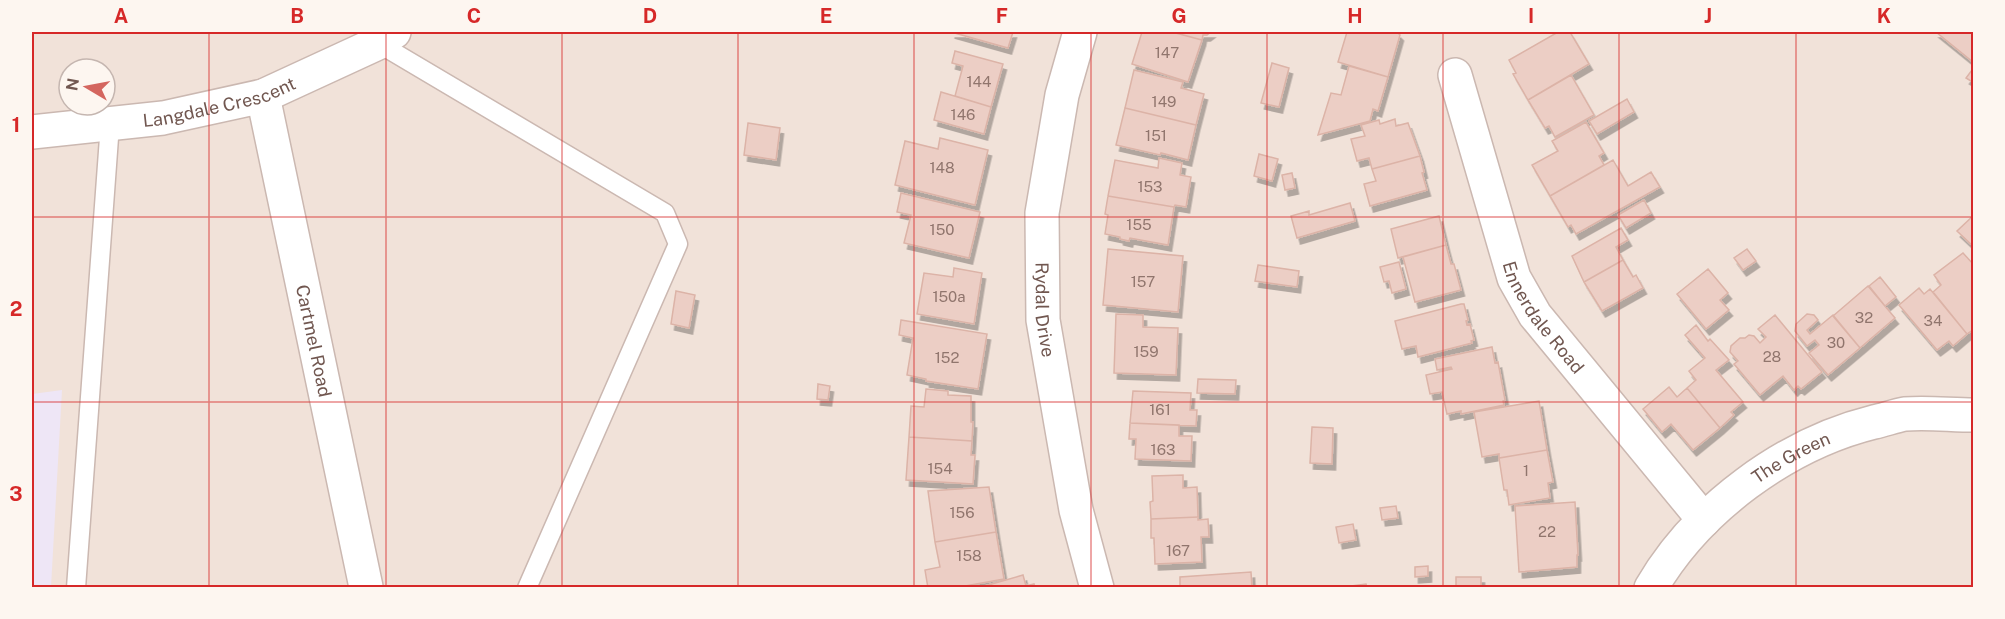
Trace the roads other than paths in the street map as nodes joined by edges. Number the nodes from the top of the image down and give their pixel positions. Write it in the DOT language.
graph roads {
  1 [pos="1080,32"];
  2 [pos="386,37"];
  3 [pos="1455,75"];
  4 [pos="263,96"];
  5 [pos="110,124"];
  6 [pos="32,132"];
  7 [pos="1974,415"];
  8 [pos="1704,520"];
  9 [pos="366,586"];
  10 [pos="76,588"];
  11 [pos="527,588"];
  12 [pos="1097,588"];
  13 [pos="1651,588"];
  1 -- 12 [label="street, Rydal Drive"];
  2 -- 4 [label="street, Langdale Crescent"];
  2 -- 11 [label="lane"];
  3 -- 8 [label="street, Ennerdale Road"];
  4 -- 5 [label="street, Langdale Crescent"];
  4 -- 9 [label="street, Cartmel Road"];
  5 -- 6 [label="street, Langdale Crescent"];
  5 -- 10 [label="lane"];
  7 -- 8 [label="street, The Green"];
  8 -- 13 [label="street, The Green"];
}
